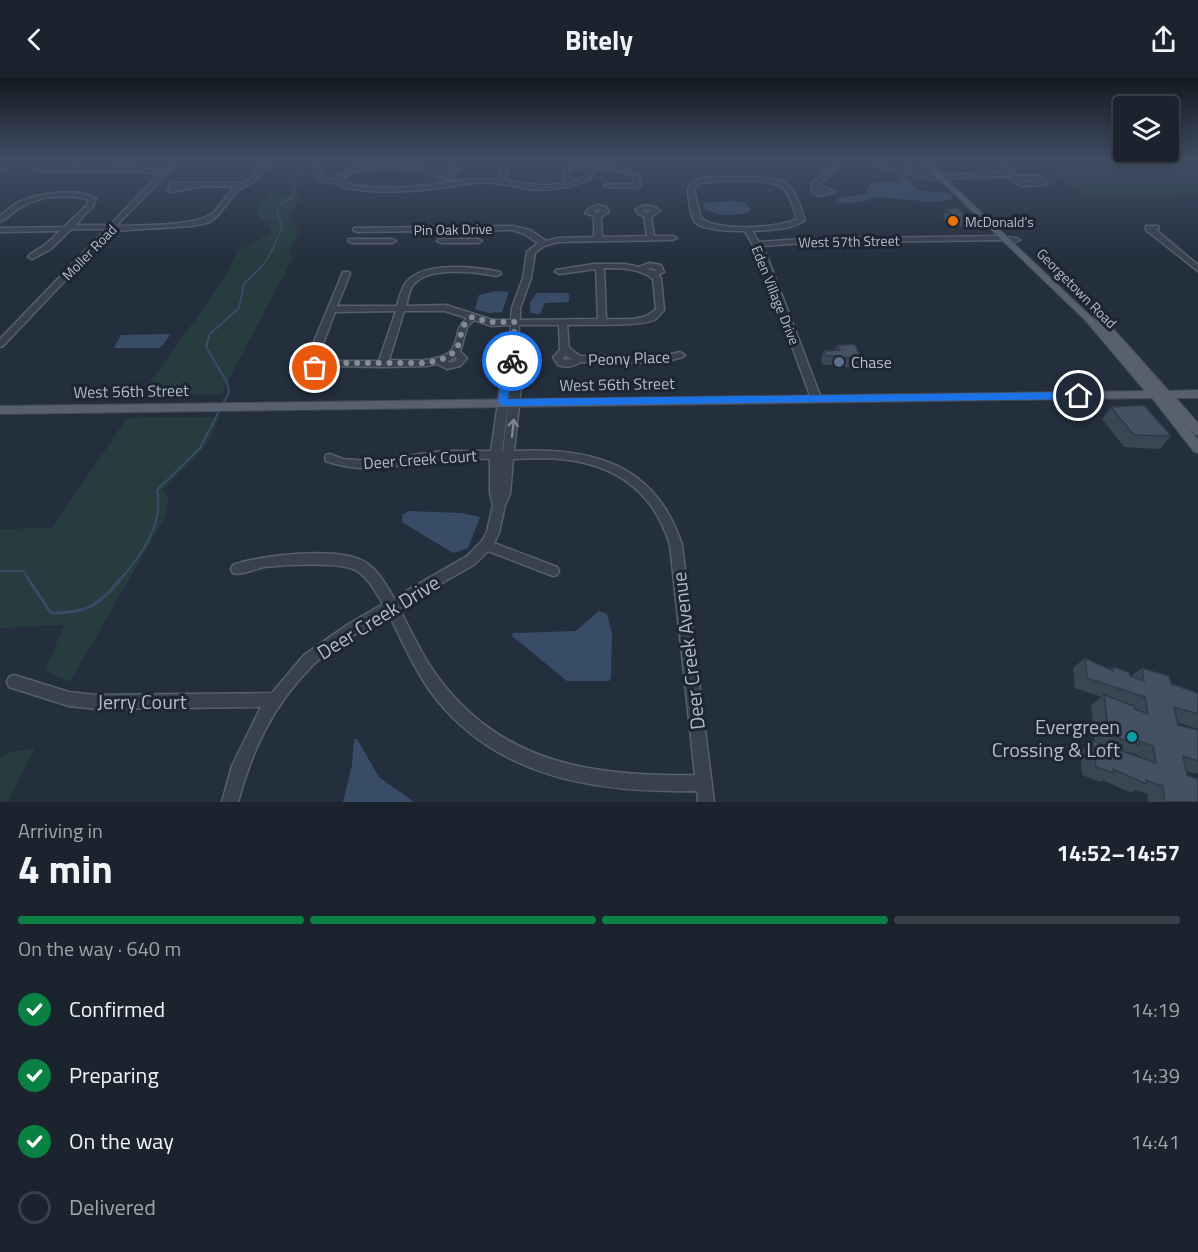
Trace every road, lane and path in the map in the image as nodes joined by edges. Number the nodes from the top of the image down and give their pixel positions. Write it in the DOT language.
graph roads {
  1 [pos="145,193"];
  2 [pos="232,193"];
  3 [pos="693,193"];
  4 [pos="791,193"];
  5 [pos="962,193"];
  6 [pos="597,215"];
  7 [pos="648,215"];
  8 [pos="0,220"];
  9 [pos="362,221"];
  10 [pos="481,228"];
  11 [pos="747,228"];
  12 [pos="1155,228"];
  13 [pos="66,229"];
  14 [pos="111,229"];
  15 [pos="396,229"];
  16 [pos="444,229"];
  17 [pos="0,230"];
  18 [pos="357,230"];
  19 [pos="651,238"];
  20 [pos="673,238"];
  21 [pos="598,239"];
  22 [pos="1012,240"];
  23 [pos="544,243"];
  24 [pos="756,244"];
  25 [pos="32,257"];
  26 [pos="1194,262"];
  27 [pos="600,267"];
  28 [pos="1198,269"];
  29 [pos="559,272"];
  30 [pos="346,274"];
  31 [pos="497,274"];
  32 [pos="401,308"];
  33 [pos="332,309"];
  34 [pos="472,317"];
  35 [pos="602,321"];
  36 [pos="515,322"];
  37 [pos="563,322"];
  38 [pos="0,344"];
  39 [pos="316,355"];
  40 [pos="680,355"];
  41 [pos="513,359"];
  42 [pos="326,363"];
  43 [pos="383,364"];
  44 [pos="1198,394"];
  45 [pos="1161,395"];
  46 [pos="816,398"];
  47 [pos="503,402"];
  48 [pos="516,402"];
  49 [pos="0,410"];
  50 [pos="1198,431"];
  51 [pos="1198,449"];
  52 [pos="498,455"];
  53 [pos="510,455"];
  54 [pos="330,458"];
  55 [pos="658,503"];
  56 [pos="500,505"];
  57 [pos="486,545"];
  58 [pos="237,569"];
  59 [pos="553,571"];
  60 [pos="390,607"];
  61 [pos="14,682"];
  62 [pos="274,700"];
  63 [pos="704,783"];
  64 [pos="230,802"];
  65 [pos="706,802"];
  1 -- 14 [label="street, Moller Road"];
  2 -- 14 [label="street"];
  3 -- 11 [label="street, Eden Village Drive"];
  4 -- 11 [label="street, Eden Village Drive"];
  5 -- 22 [label="main road, Georgetown Road"];
  6 -- 21 [label="street"];
  7 -- 19 [label="street"];
  8 -- 13 [label="street"];
  9 -- 18 [label="street"];
  10 -- 16 [label="street, Pin Oak Drive"];
  10 -- 16 [label="street"];
  10 -- 23 [label="street, Pin Oak Drive"];
  11 -- 24 [label="street, Eden Village Drive"];
  12 -- 26 [label="street"];
  13 -- 14 [label="street"];
  13 -- 17 [label="street"];
  13 -- 25 [label="street"];
  14 -- 38 [label="street, Moller Road"];
  15 -- 16 [label="street, Pin Oak Drive"];
  15 -- 18 [label="street, Pin Oak Drive"];
  15 -- 18 [label="street"];
  19 -- 20 [label="street"];
  19 -- 21 [label="street"];
  21 -- 23 [label="street"];
  22 -- 24 [label="street, West 57th Street"];
  22 -- 45 [label="main road, Georgetown Road"];
  23 -- 36 [label="street"];
  24 -- 46 [label="street, Eden Village Drive"];
  26 -- 28 [label="street"];
  27 -- 29 [label="street"];
  27 -- 35 [label="street"];
  27 -- 35 [label="street"];
  30 -- 33 [label="street"];
  31 -- 32 [label="street"];
  32 -- 33 [label="street"];
  32 -- 34 [label="street"];
  32 -- 43 [label="street"];
  33 -- 39 [label="street"];
  34 -- 36 [label="street"];
  34 -- 43 [label="street"];
  35 -- 37 [label="street"];
  36 -- 37 [label="street"];
  36 -- 41 [label="street"];
  37 -- 40 [label="street, Peony Place"];
  39 -- 42 [label="street"];
  39 -- 42 [label="street"];
  41 -- 47 [label="street, Deer Creek Drive"];
  41 -- 48 [label="street, Deer Creek Drive"];
  42 -- 43 [label="street"];
  44 -- 45 [label="main road, West 56th Street"];
  45 -- 46 [label="main road, West 56th Street"];
  45 -- 50 [label="main road, Georgetown Road"];
  45 -- 51 [label="main road, Georgetown Road"];
  46 -- 48 [label="main road, West 56th Street"];
  47 -- 48 [label="main road, West 56th Street"];
  47 -- 49 [label="main road, West 56th Street"];
  47 -- 52 [label="street, Deer Creek Drive"];
  53 -- 48 [label="street, Deer Creek Drive, one-way"];
  52 -- 53 [label="street, Deer Creek Court"];
  52 -- 54 [label="street, Deer Creek Court"];
  52 -- 56 [label="street, Deer Creek Drive"];
  53 -- 55 [label="street, Deer Creek Court"];
  53 -- 56 [label="street, Deer Creek Drive"];
  55 -- 63 [label="street, Deer Creek Avenue"];
  56 -- 57 [label="street, Deer Creek Drive"];
  57 -- 59 [label="street"];
  57 -- 60 [label="street, Deer Creek Drive"];
  58 -- 60 [label="street"];
  60 -- 62 [label="street, Deer Creek Drive"];
  60 -- 63 [label="street"];
  61 -- 62 [label="street, Jerry Court"];
  62 -- 64 [label="street, Deer Creek Drive"];
  63 -- 65 [label="street, Deer Creek Avenue"];
}
